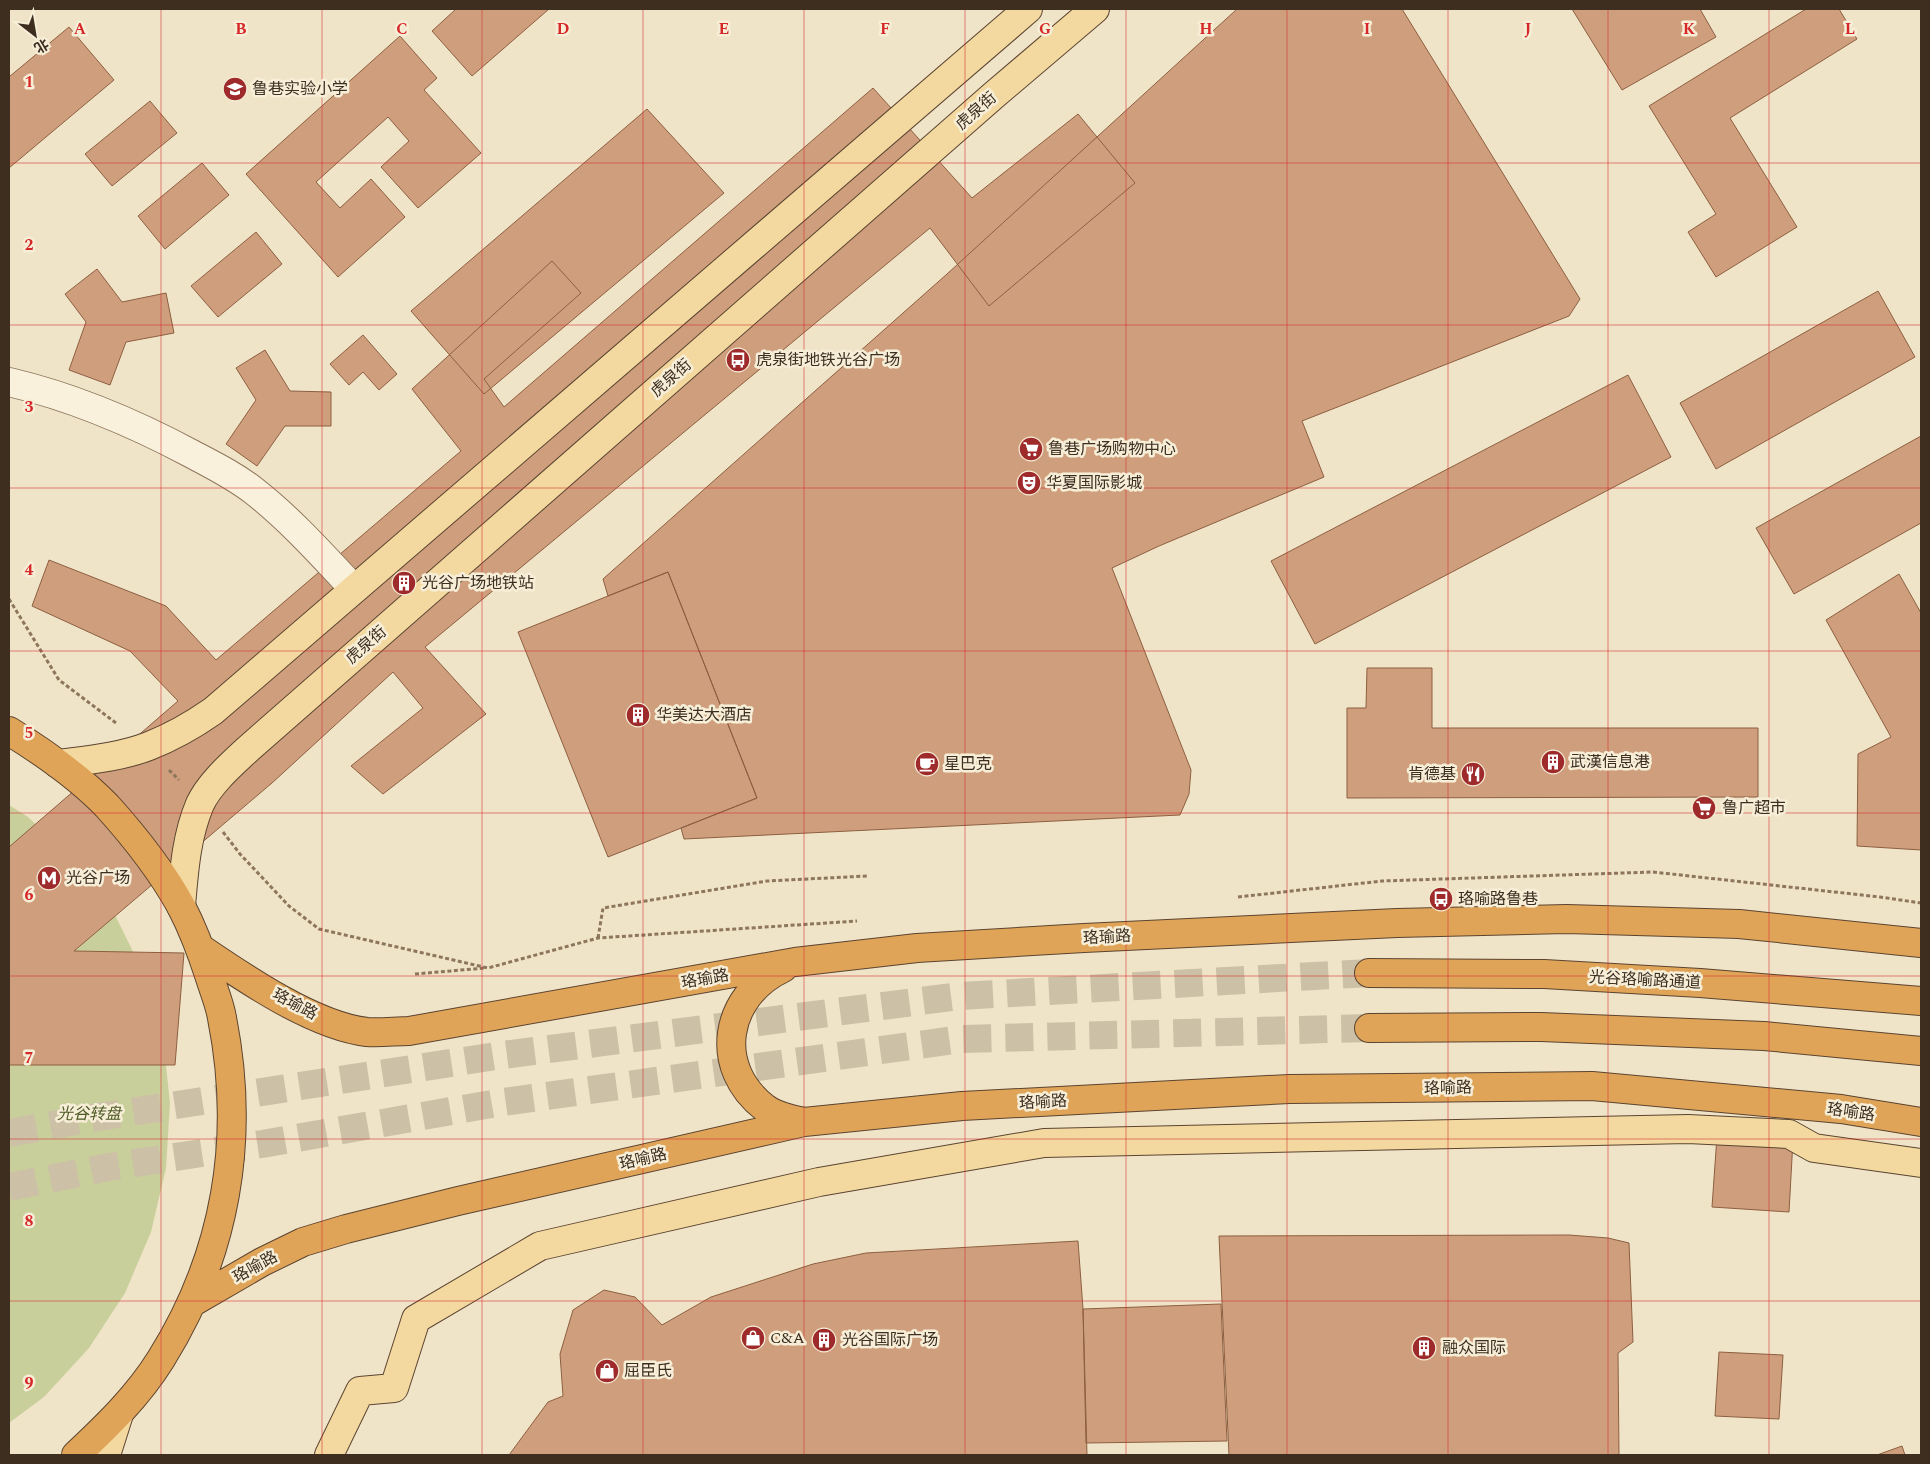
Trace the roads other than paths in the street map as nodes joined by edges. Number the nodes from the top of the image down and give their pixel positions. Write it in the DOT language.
graph roads {
  1 [pos="1028,9"];
  2 [pos="1095,9"];
  3 [pos="9,382"];
  4 [pos="354,589"];
  5 [pos="9,731"];
  6 [pos="58,764"];
  7 [pos="181,906"];
  8 [pos="1921,944"];
  9 [pos="200,948"];
  10 [pos="796,962"];
  11 [pos="1369,973"];
  12 [pos="1921,1001"];
  13 [pos="1369,1028"];
  14 [pos="1921,1051"];
  15 [pos="804,1122"];
  16 [pos="1921,1122"];
  17 [pos="1921,1163"];
  18 [pos="193,1302"];
  19 [pos="119,1414"];
  20 [pos="76,1455"];
  21 [pos="106,1455"];
  22 [pos="329,1455"];
  1 -- 4 [label="main road"];
  2 -- 7 [label="main road, 虎泉街"];
  3 -- 4 [label="street"];
  4 -- 6 [label="main road"];
  5 -- 6 [label="highway"];
  6 -- 7 [label="highway"];
  7 -- 9 [label="highway"];
  8 -- 10 [label="highway, 珞瑜路"];
  9 -- 10 [label="highway, 珞瑜路"];
  9 -- 18 [label="highway"];
  10 -- 15 [label="highway"];
  11 -- 12 [label="highway, 光谷珞喻路通道"];
  13 -- 14 [label="highway"];
  15 -- 16 [label="highway, 珞喻路"];
  15 -- 18 [label="highway, 珞喻路"];
  17 -- 22 [label="main road"];
  18 -- 19 [label="highway"];
  19 -- 20 [label="highway"];
  19 -- 21 [label="main road"];
}
